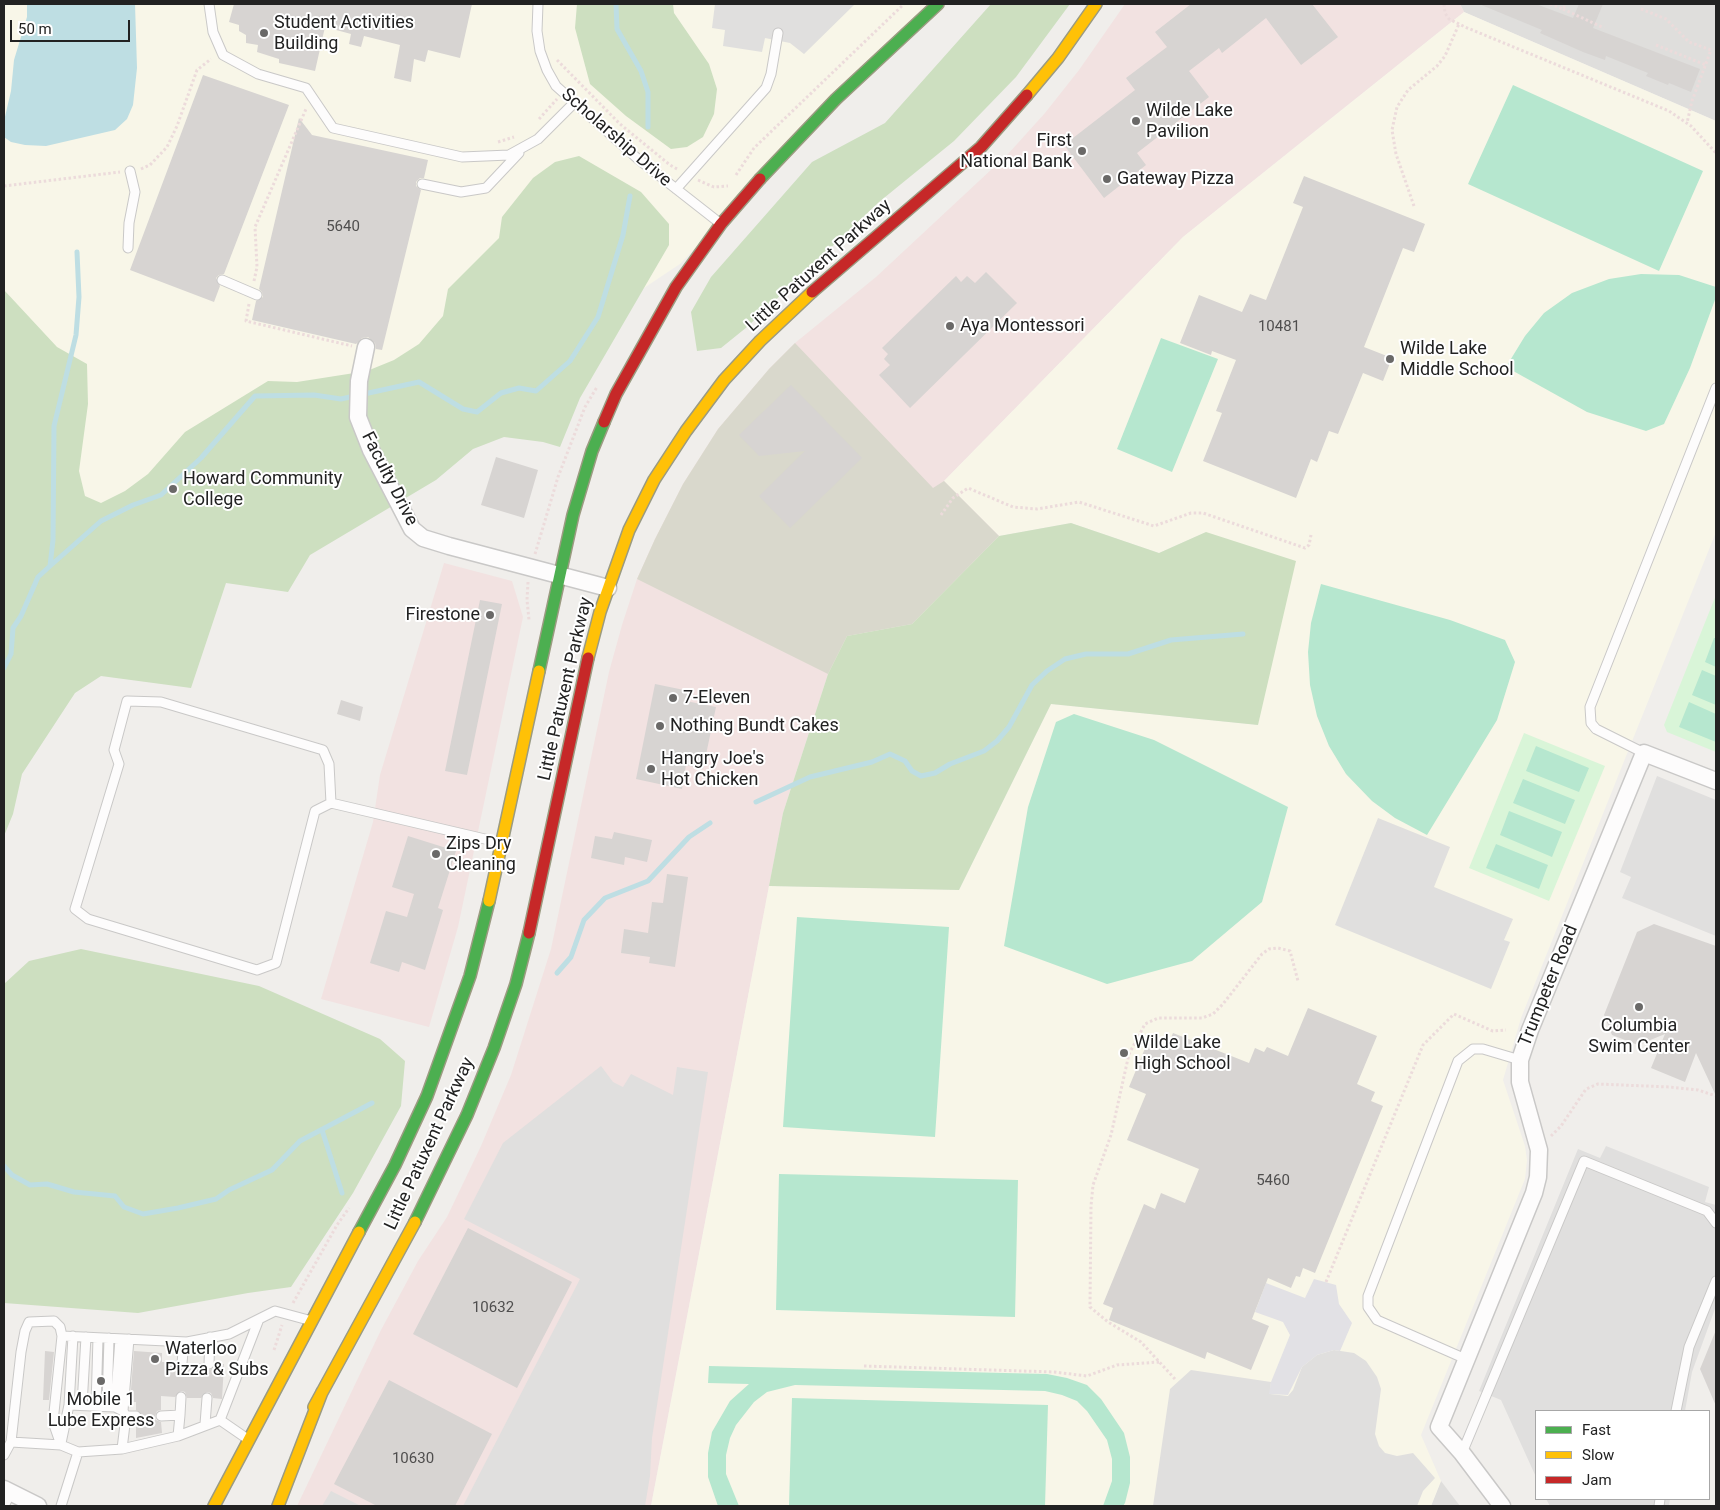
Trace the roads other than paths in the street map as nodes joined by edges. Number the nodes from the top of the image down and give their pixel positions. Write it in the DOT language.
graph roads {
  1 [pos="209,4"];
  2 [pos="538,4"];
  3 [pos="938,4"];
  4 [pos="1096,4"];
  5 [pos="778,33"];
  6 [pos="574,103"];
  7 [pos="524,148"];
  8 [pos="130,171"];
  9 [pos="422,184"];
  10 [pos="676,189"];
  11 [pos="721,224"];
  12 [pos="128,248"];
  13 [pos="222,280"];
  14 [pos="254,294"];
  15 [pos="366,350"];
  16 [pos="1716,388"];
  17 [pos="559,574"];
  18 [pos="608,588"];
  19 [pos="1644,753"];
  20 [pos="1716,782"];
  21 [pos="331,804"];
  22 [pos="502,843"];
  23 [pos="1520,1060"];
  24 [pos="1716,1223"];
  25 [pos="1716,1281"];
  26 [pos="259,1319"];
  27 [pos="312,1321"];
  28 [pos="62,1336"];
  29 [pos="73,1336"];
  30 [pos="86,1337"];
  31 [pos="210,1337"];
  32 [pos="98,1338"];
  33 [pos="109,1338"];
  34 [pos="124,1339"];
  35 [pos="184,1342"];
  36 [pos="1468,1360"];
  37 [pos="182,1363"];
  38 [pos="208,1364"];
  39 [pos="322,1392"];
  40 [pos="181,1397"];
  41 [pos="207,1398"];
  42 [pos="69,1405"];
  43 [pos="82,1406"];
  44 [pos="96,1406"];
  45 [pos="118,1410"];
  46 [pos="1676,1410"];
  47 [pos="180,1415"];
  48 [pos="136,1416"];
  49 [pos="161,1416"];
  50 [pos="220,1420"];
  51 [pos="205,1424"];
  52 [pos="178,1436"];
  53 [pos="249,1440"];
  54 [pos="11,1442"];
  55 [pos="61,1445"];
  56 [pos="122,1449"];
  57 [pos="78,1452"];
  58 [pos="1462,1454"];
  59 [pos="4,1455"];
  60 [pos="6,1496"];
  61 [pos="268,1498"];
  62 [pos="38,1506"];
  63 [pos="61,1506"];
  64 [pos="214,1506"];
  65 [pos="278,1506"];
  66 [pos="1502,1506"];
  1 -- 7 [label="lane"];
  2 -- 6 [label="lane, Scholarship Drive"];
  3 -- 11 [label="main road, Little Patuxent Parkway"];
  4 -- 18 [label="main road, Little Patuxent Parkway"];
  5 -- 10 [label="lane"];
  6 -- 7 [label="lane"];
  6 -- 10 [label="lane, Scholarship Drive"];
  7 -- 9 [label="lane"];
  8 -- 12 [label="lane"];
  10 -- 11 [label="lane, Scholarship Drive"];
  11 -- 17 [label="main road, Little Patuxent Parkway"];
  13 -- 14 [label="lane"];
  15 -- 17 [label="street, Faculty Drive"];
  16 -- 19 [label="lane"];
  17 -- 18 [label="street, Faculty Drive"];
  17 -- 22 [label="main road, Little Patuxent Parkway"];
  18 -- 39 [label="main road, Little Patuxent Parkway"];
  19 -- 20 [label="street"];
  19 -- 23 [label="street, Trumpeter Road"];
  21 -- 21 [label="lane"];
  21 -- 22 [label="lane"];
  22 -- 27 [label="main road, Little Patuxent Parkway"];
  23 -- 36 [label="street, Trumpeter Road"];
  23 -- 36 [label="lane"];
  24 -- 58 [label="lane"];
  25 -- 46 [label="lane"];
  26 -- 27 [label="lane"];
  26 -- 31 [label="lane"];
  26 -- 50 [label="lane"];
  27 -- 53 [label="main road, Little Patuxent Parkway"];
  28 -- 29 [label="lane"];
  28 -- 54 [label="lane"];
  28 -- 55 [label="lane"];
  29 -- 30 [label="lane"];
  29 -- 42 [label="lane"];
  30 -- 32 [label="lane"];
  30 -- 43 [label="lane"];
  31 -- 35 [label="lane"];
  31 -- 38 [label="lane"];
  32 -- 33 [label="lane"];
  32 -- 44 [label="lane"];
  33 -- 34 [label="lane"];
  33 -- 45 [label="lane"];
  34 -- 35 [label="lane"];
  34 -- 45 [label="lane"];
  35 -- 37 [label="lane"];
  36 -- 58 [label="street, Trumpeter Road"];
  39 -- 61 [label="main road, Little Patuxent Parkway"];
  39 -- 65 [label="main road"];
  40 -- 47 [label="lane"];
  41 -- 51 [label="lane"];
  42 -- 43 [label="lane"];
  42 -- 55 [label="lane"];
  43 -- 44 [label="lane"];
  44 -- 45 [label="lane"];
  45 -- 48 [label="lane"];
  45 -- 56 [label="lane"];
  47 -- 49 [label="lane"];
  47 -- 52 [label="lane"];
  50 -- 51 [label="lane"];
  50 -- 53 [label="lane"];
  51 -- 52 [label="lane"];
  52 -- 56 [label="lane"];
  53 -- 64 [label="main road, Little Patuxent Parkway"];
  54 -- 55 [label="lane"];
  54 -- 59 [label="lane"];
  55 -- 57 [label="lane"];
  56 -- 57 [label="lane"];
  57 -- 63 [label="lane"];
  58 -- 66 [label="street, Trumpeter Road"];
  60 -- 62 [label="street"];
}
